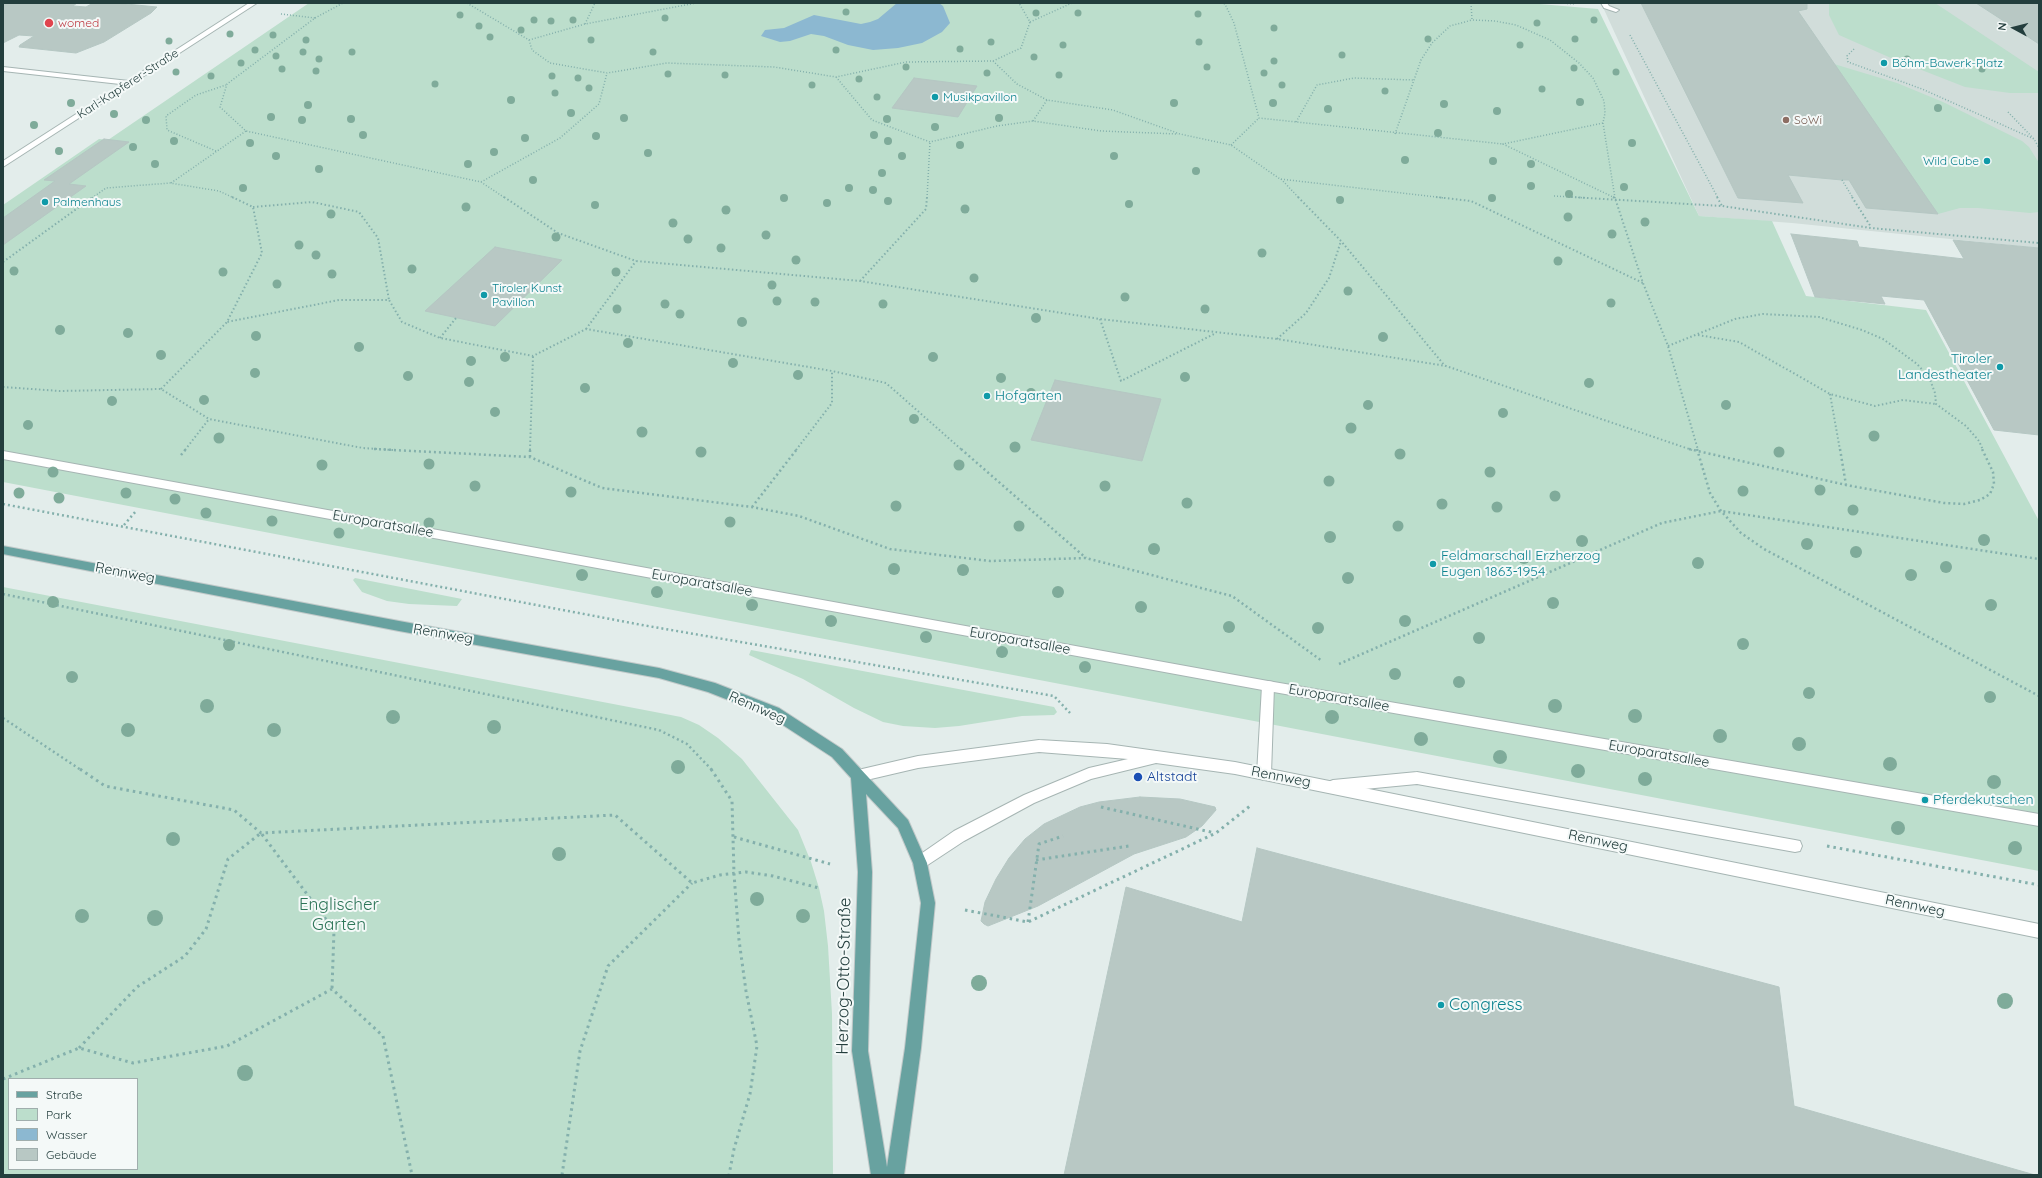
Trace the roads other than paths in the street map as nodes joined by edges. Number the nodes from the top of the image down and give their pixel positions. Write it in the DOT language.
graph roads {
  1 [pos="254,3"];
  2 [pos="1604,3"];
  3 [pos="1616,10"];
  4 [pos="3,69"];
  5 [pos="129,83"];
  6 [pos="3,165"];
  7 [pos="3,455"];
  8 [pos="3,550"];
  9 [pos="1268,686"];
  10 [pos="1156,758"];
  11 [pos="1264,774"];
  12 [pos="858,776"];
  13 [pos="1330,787"];
  14 [pos="2039,820"];
  15 [pos="1795,846"];
  16 [pos="920,864"];
  17 [pos="2039,931"];
  18 [pos="880,1175"];
  19 [pos="895,1175"];
  1 -- 5 [label="street, Karl-Kapferer-Straße"];
  2 -- 3 [label="street"];
  4 -- 5 [label="street"];
  5 -- 6 [label="street, Karl-Kapferer-Straße"];
  7 -- 9 [label="street, Europaratsallee"];
  8 -- 12 [label="main road, Rennweg"];
  9 -- 11 [label="street"];
  9 -- 14 [label="street, Europaratsallee"];
  10 -- 11 [label="street, Rennweg"];
  10 -- 12 [label="street, Rennweg"];
  10 -- 16 [label="street, Rennweg"];
  11 -- 13 [label="street, Rennweg"];
  12 -- 16 [label="main road, Rennweg"];
  12 -- 18 [label="main road, Herzog-Otto-Straße"];
  13 -- 15 [label="street"];
  13 -- 17 [label="street, Rennweg"];
  16 -- 19 [label="main road"];
}
